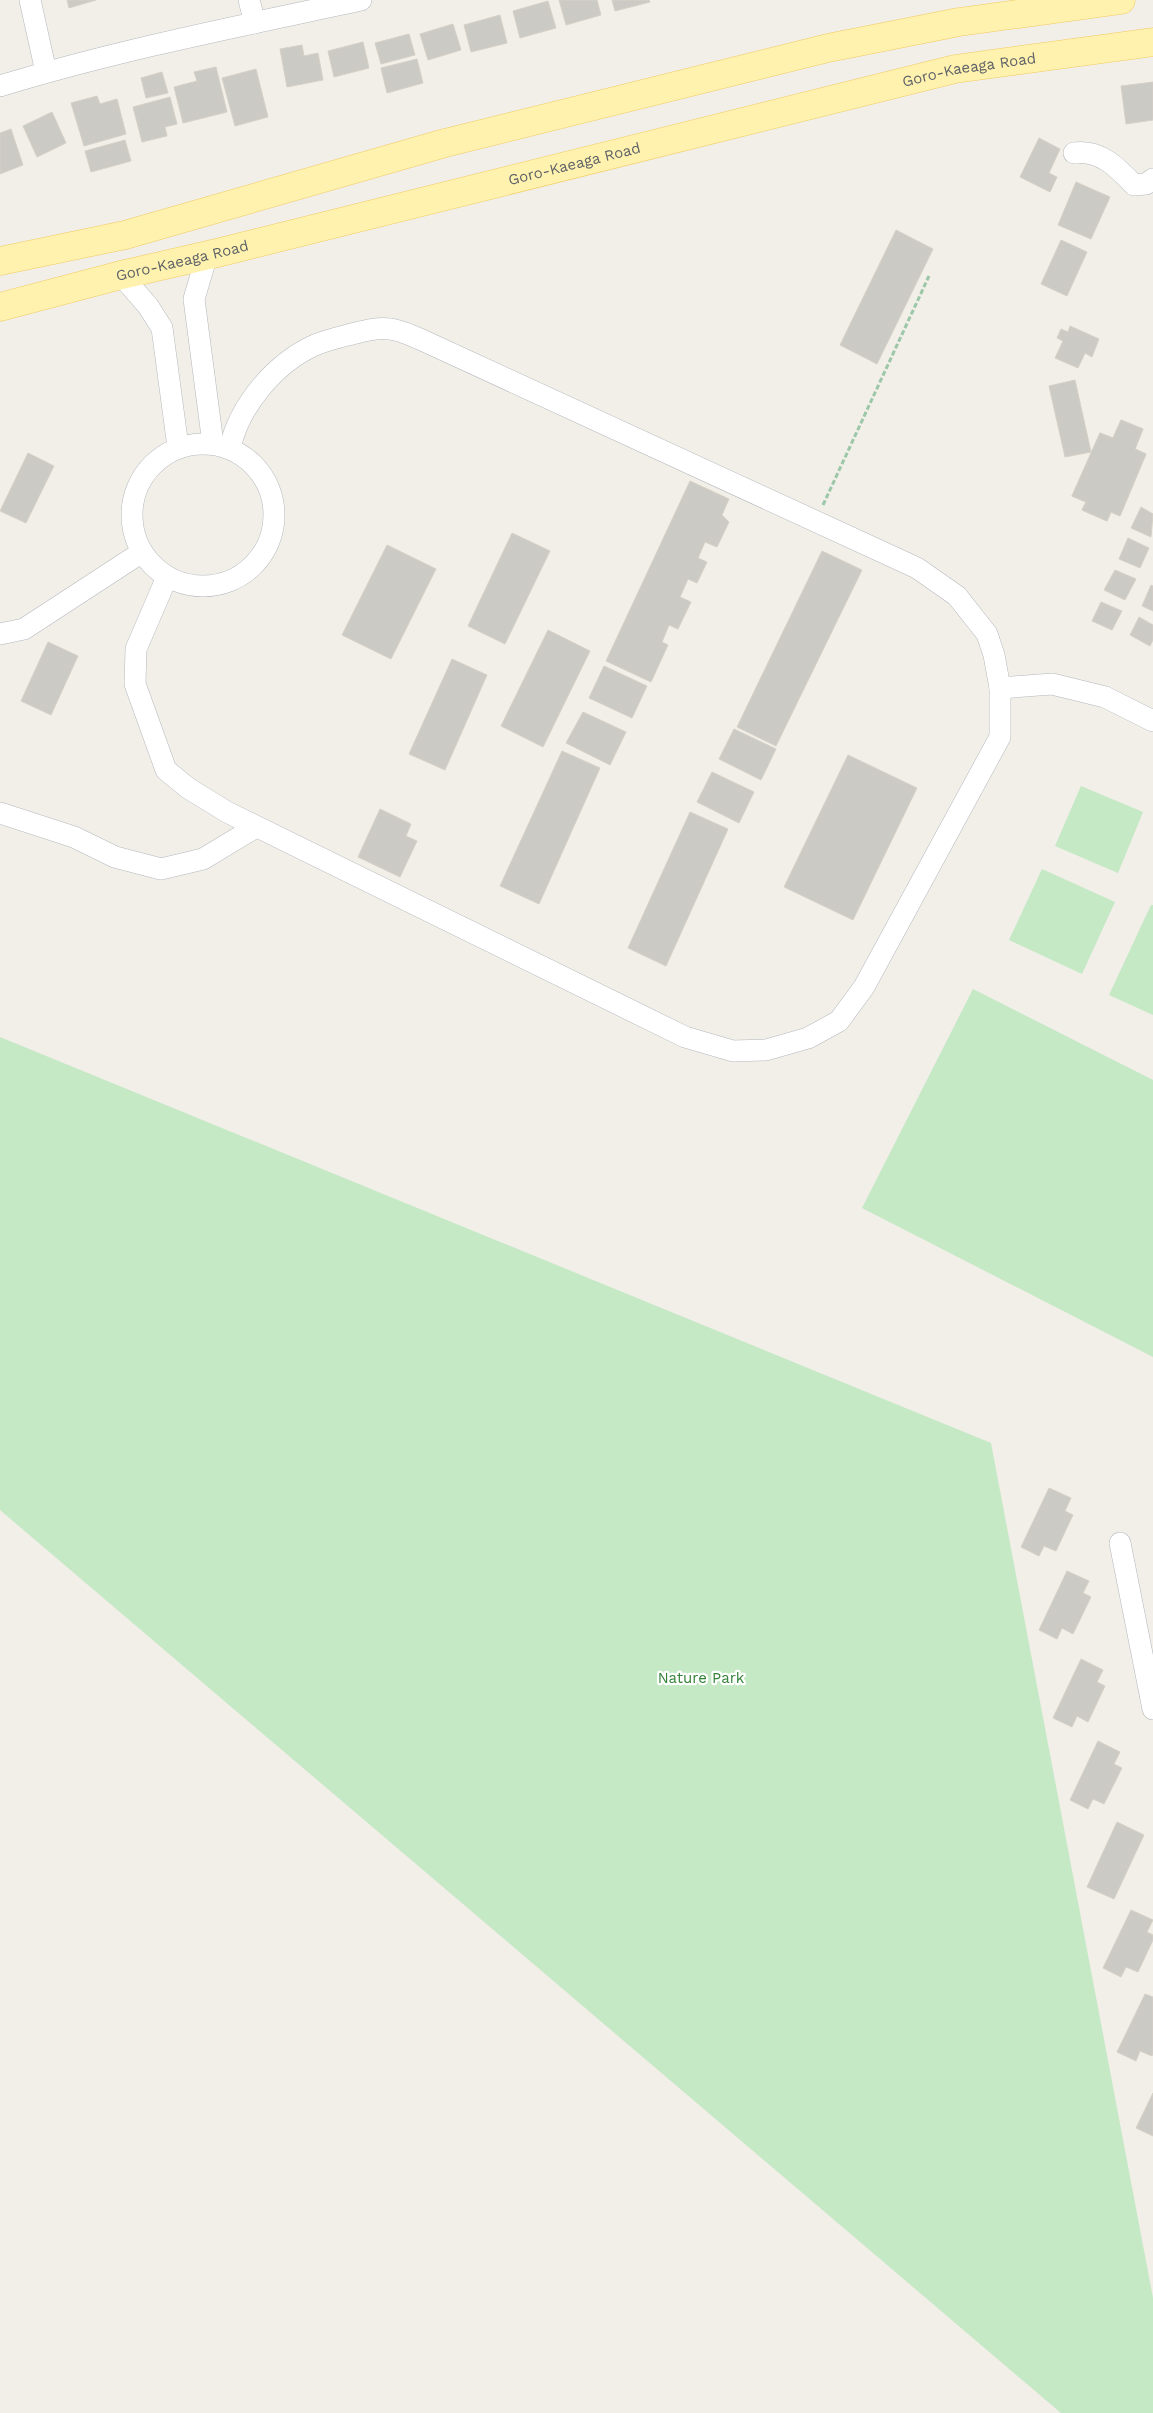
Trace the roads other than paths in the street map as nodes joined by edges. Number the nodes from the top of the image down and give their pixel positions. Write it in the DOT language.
graph roads {
  1 [pos="30,0"];
  2 [pos="249,0"];
  3 [pos="361,0"];
  4 [pos="1121,0"];
  5 [pos="255,23"];
  6 [pos="1153,42"];
  7 [pos="46,72"];
  8 [pos="0,86"];
  9 [pos="1074,153"];
  10 [pos="1153,179"];
  11 [pos="216,253"];
  12 [pos="0,260"];
  13 [pos="121,275"];
  14 [pos="0,308"];
  15 [pos="221,446"];
  16 [pos="178,447"];
  17 [pos="142,552"];
  18 [pos="167,577"];
  19 [pos="0,634"];
  20 [pos="1000,688"];
  21 [pos="1153,721"];
  22 [pos="0,813"];
  23 [pos="256,826"];
  24 [pos="1120,1543"];
  25 [pos="1153,1709"];
  1 -- 7 [label="street"];
  2 -- 5 [label="street"];
  3 -- 5 [label="street"];
  4 -- 12 [label="main road"];
  5 -- 7 [label="street"];
  6 -- 11 [label="main road, Goro-Kaeaga Road"];
  7 -- 8 [label="street"];
  9 -- 10 [label="street"];
  11 -- 13 [label="main road, Goro-Kaeaga Road"];
  11 -- 15 [label="street"];
  13 -- 14 [label="main road, Goro-Kaeaga Road"];
  13 -- 16 [label="street"];
  15 -- 16 [label="street"];
  15 -- 18 [label="street"];
  15 -- 20 [label="street"];
  16 -- 17 [label="street"];
  17 -- 18 [label="street"];
  17 -- 19 [label="street"];
  18 -- 23 [label="street"];
  20 -- 21 [label="street"];
  20 -- 23 [label="street"];
  22 -- 23 [label="street"];
  24 -- 25 [label="street"];
}
